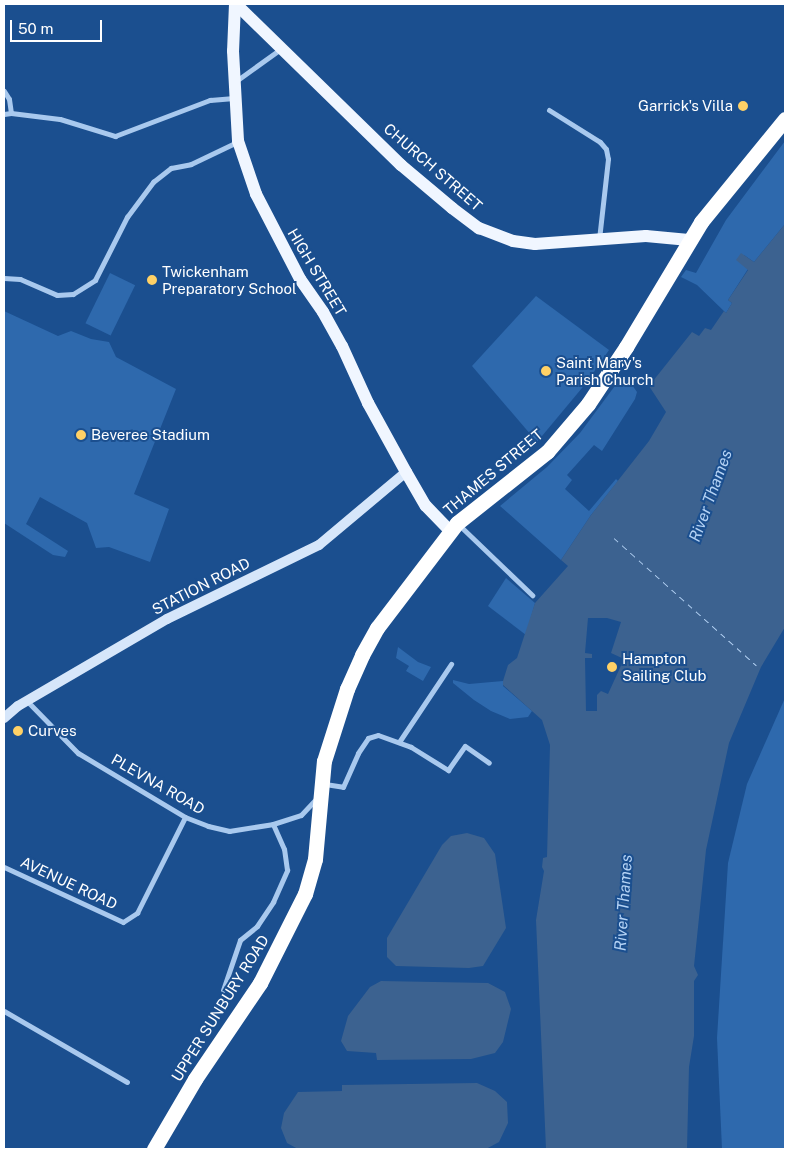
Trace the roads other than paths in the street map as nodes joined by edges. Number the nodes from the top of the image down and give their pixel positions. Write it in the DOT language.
graph roads {
  1 [pos="235,4"];
  2 [pos="282,48"];
  3 [pos="234,82"];
  4 [pos="4,92"];
  5 [pos="234,98"];
  6 [pos="549,110"];
  7 [pos="11,113"];
  8 [pos="4,114"];
  9 [pos="785,119"];
  10 [pos="238,141"];
  11 [pos="599,239"];
  12 [pos="689,240"];
  13 [pos="4,278"];
  14 [pos="406,472"];
  15 [pos="454,527"];
  16 [pos="532,595"];
  17 [pos="451,664"];
  18 [pos="27,701"];
  19 [pos="4,718"];
  20 [pos="399,742"];
  21 [pos="490,763"];
  22 [pos="321,789"];
  23 [pos="185,817"];
  24 [pos="273,824"];
  25 [pos="4,867"];
  26 [pos="223,990"];
  27 [pos="4,1011"];
  28 [pos="127,1082"];
  29 [pos="157,1146"];
  1 -- 2 [label="main road, CHURCH STREET"];
  1 -- 3 [label="main road, HIGH STREET"];
  2 -- 3 [label="street"];
  2 -- 11 [label="main road, CHURCH STREET"];
  3 -- 5 [label="main road, HIGH STREET"];
  4 -- 7 [label="street"];
  5 -- 7 [label="street"];
  5 -- 10 [label="main road, HIGH STREET"];
  6 -- 11 [label="street"];
  7 -- 8 [label="street"];
  9 -- 12 [label="highway, THAMES STREET"];
  10 -- 13 [label="street"];
  10 -- 14 [label="main road, HIGH STREET"];
  11 -- 12 [label="main road, CHURCH STREET"];
  12 -- 15 [label="highway, THAMES STREET"];
  14 -- 15 [label="main road, HIGH STREET"];
  14 -- 18 [label="street, STATION ROAD"];
  15 -- 16 [label="street"];
  15 -- 22 [label="highway, THAMES STREET"];
  17 -- 20 [label="street"];
  18 -- 19 [label="street, STATION ROAD"];
  18 -- 23 [label="street, PLEVNA ROAD"];
  20 -- 21 [label="street"];
  20 -- 22 [label="street"];
  22 -- 24 [label="street, PLEVNA ROAD"];
  22 -- 29 [label="highway, UPPER SUNBURY ROAD"];
  23 -- 24 [label="street, PLEVNA ROAD"];
  23 -- 25 [label="street, AVENUE ROAD"];
  24 -- 26 [label="street"];
  27 -- 28 [label="street"];
}
